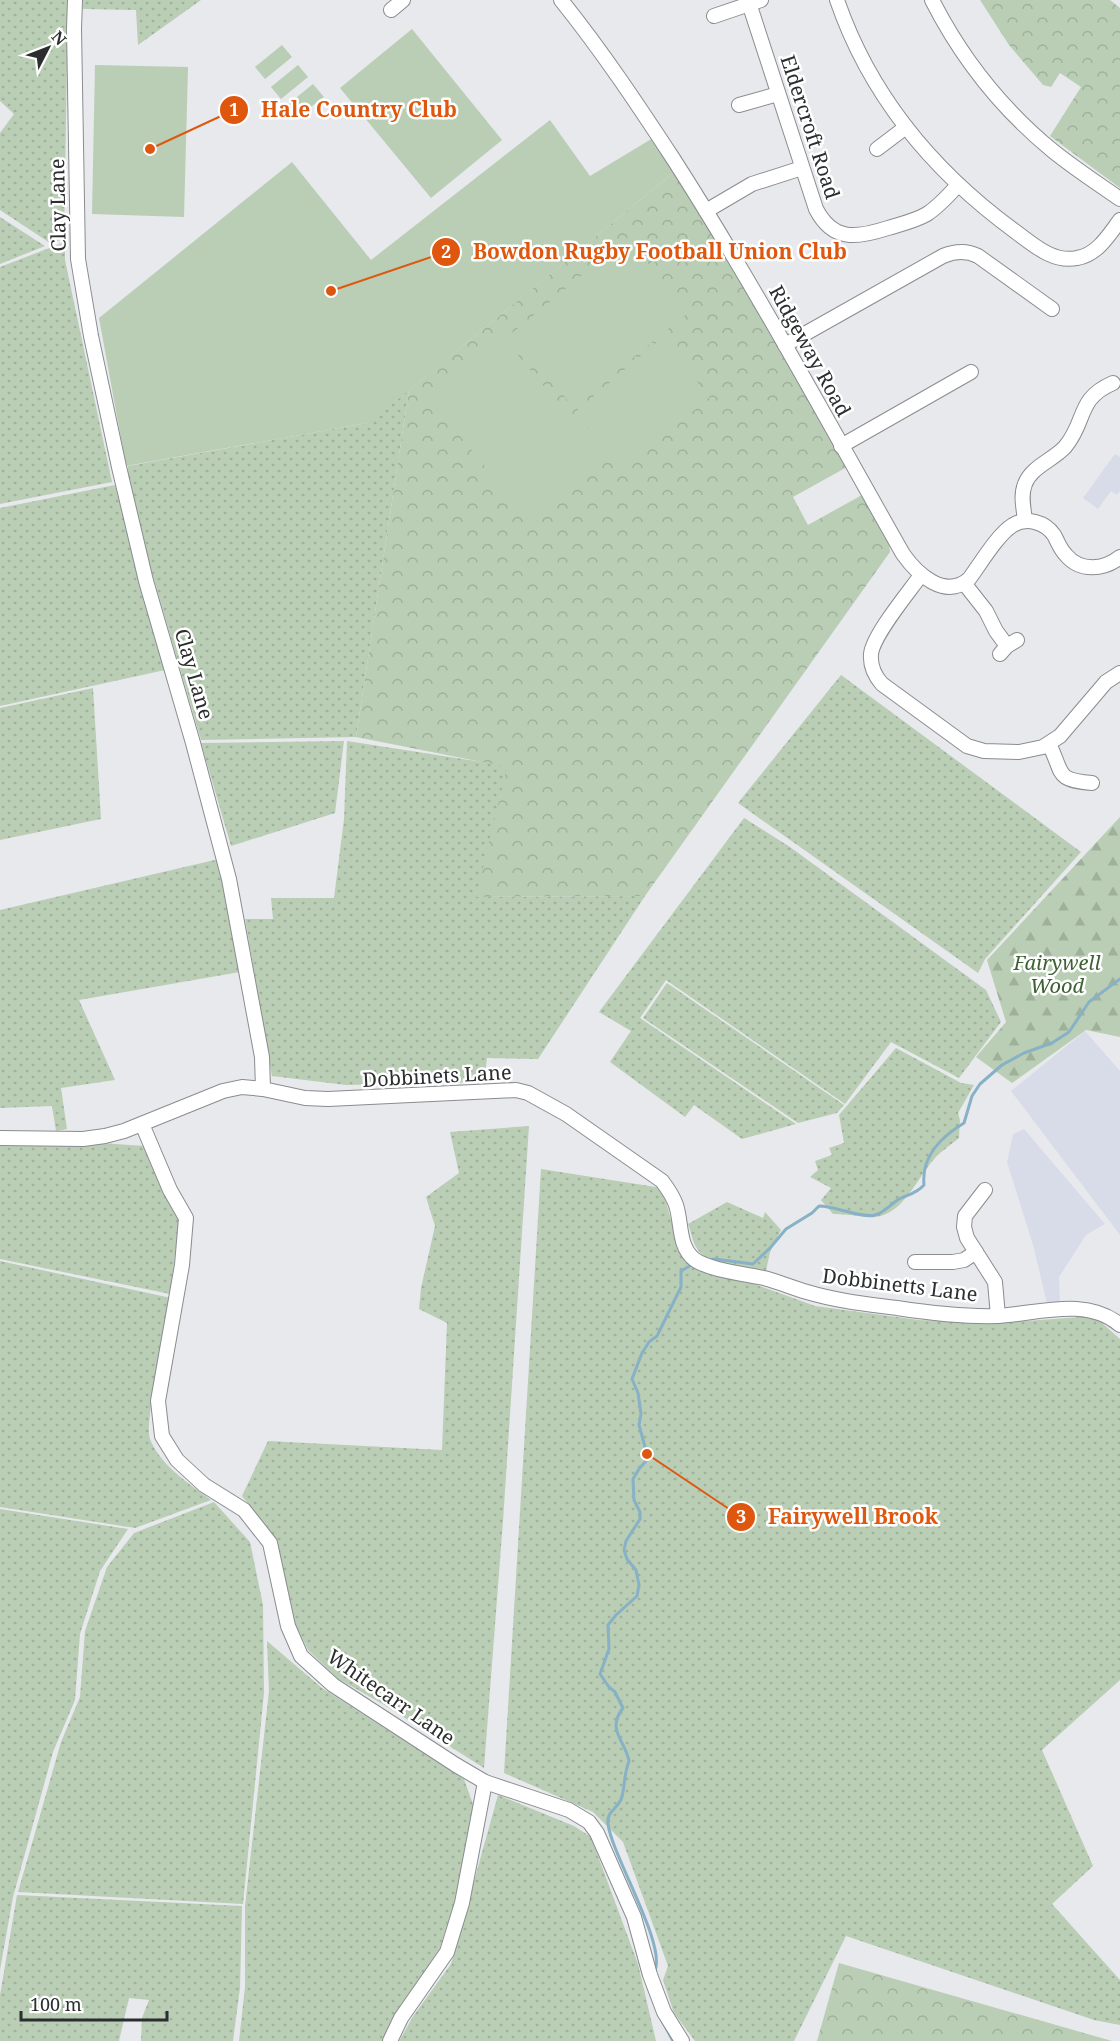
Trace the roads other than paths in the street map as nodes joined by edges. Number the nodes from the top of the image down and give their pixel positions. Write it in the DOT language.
graph roads {
  1 [pos="75,0"];
  2 [pos="403,0"];
  3 [pos="561,0"];
  4 [pos="837,0"];
  5 [pos="932,0"];
  6 [pos="753,1"];
  7 [pos="391,10"];
  8 [pos="712,17"];
  9 [pos="778,94"];
  10 [pos="737,106"];
  11 [pos="906,127"];
  12 [pos="876,149"];
  13 [pos="802,168"];
  14 [pos="958,185"];
  15 [pos="1120,200"];
  16 [pos="706,211"];
  17 [pos="1120,220"];
  18 [pos="1052,309"];
  19 [pos="785,345"];
  20 [pos="971,372"];
  21 [pos="1114,383"];
  22 [pos="841,446"];
  23 [pos="1025,521"];
  24 [pos="1120,557"];
  25 [pos="921,574"];
  26 [pos="964,583"];
  27 [pos="1008,647"];
  28 [pos="1120,673"];
  29 [pos="1049,744"];
  30 [pos="1086,787"];
  31 [pos="263,1089"];
  32 [pos="142,1124"];
  33 [pos="0,1138"];
  34 [pos="985,1190"];
  35 [pos="976,1252"];
  36 [pos="915,1262"];
  37 [pos="711,1268"];
  38 [pos="998,1316"];
  39 [pos="1120,1325"];
  40 [pos="484,1782"];
  41 [pos="390,2041"];
  42 [pos="682,2041"];
  1 -- 31 [label="street, Clay Lane"];
  2 -- 7 [label="street"];
  3 -- 16 [label="street, Ridgeway Road"];
  4 -- 11 [label="street"];
  5 -- 15 [label="street"];
  6 -- 8 [label="street"];
  6 -- 9 [label="street, Eldercroft Road"];
  9 -- 10 [label="street"];
  9 -- 13 [label="street, Eldercroft Road"];
  11 -- 12 [label="street"];
  11 -- 14 [label="street"];
  13 -- 14 [label="street, Eldercroft Road"];
  13 -- 16 [label="street"];
  14 -- 17 [label="street"];
  16 -- 19 [label="street, Ridgeway Road"];
  18 -- 19 [label="street"];
  19 -- 22 [label="street, Ridgeway Road"];
  20 -- 22 [label="street"];
  21 -- 23 [label="street"];
  22 -- 25 [label="street, Ridgeway Road"];
  23 -- 24 [label="street"];
  23 -- 26 [label="street"];
  25 -- 26 [label="street"];
  25 -- 29 [label="street"];
  26 -- 27 [label="street"];
  28 -- 29 [label="street"];
  29 -- 30 [label="street"];
  31 -- 32 [label="street"];
  31 -- 37 [label="street, Dobbinets Lane"];
  32 -- 33 [label="street"];
  32 -- 40 [label="street, Whitecarr Lane"];
  34 -- 35 [label="street"];
  35 -- 36 [label="street"];
  35 -- 38 [label="street"];
  37 -- 38 [label="street, Dobbinetts Lane"];
  38 -- 39 [label="street, Dobbinetts Lane"];
  40 -- 41 [label="street"];
  40 -- 42 [label="street, Whitecarr Lane"];
}
